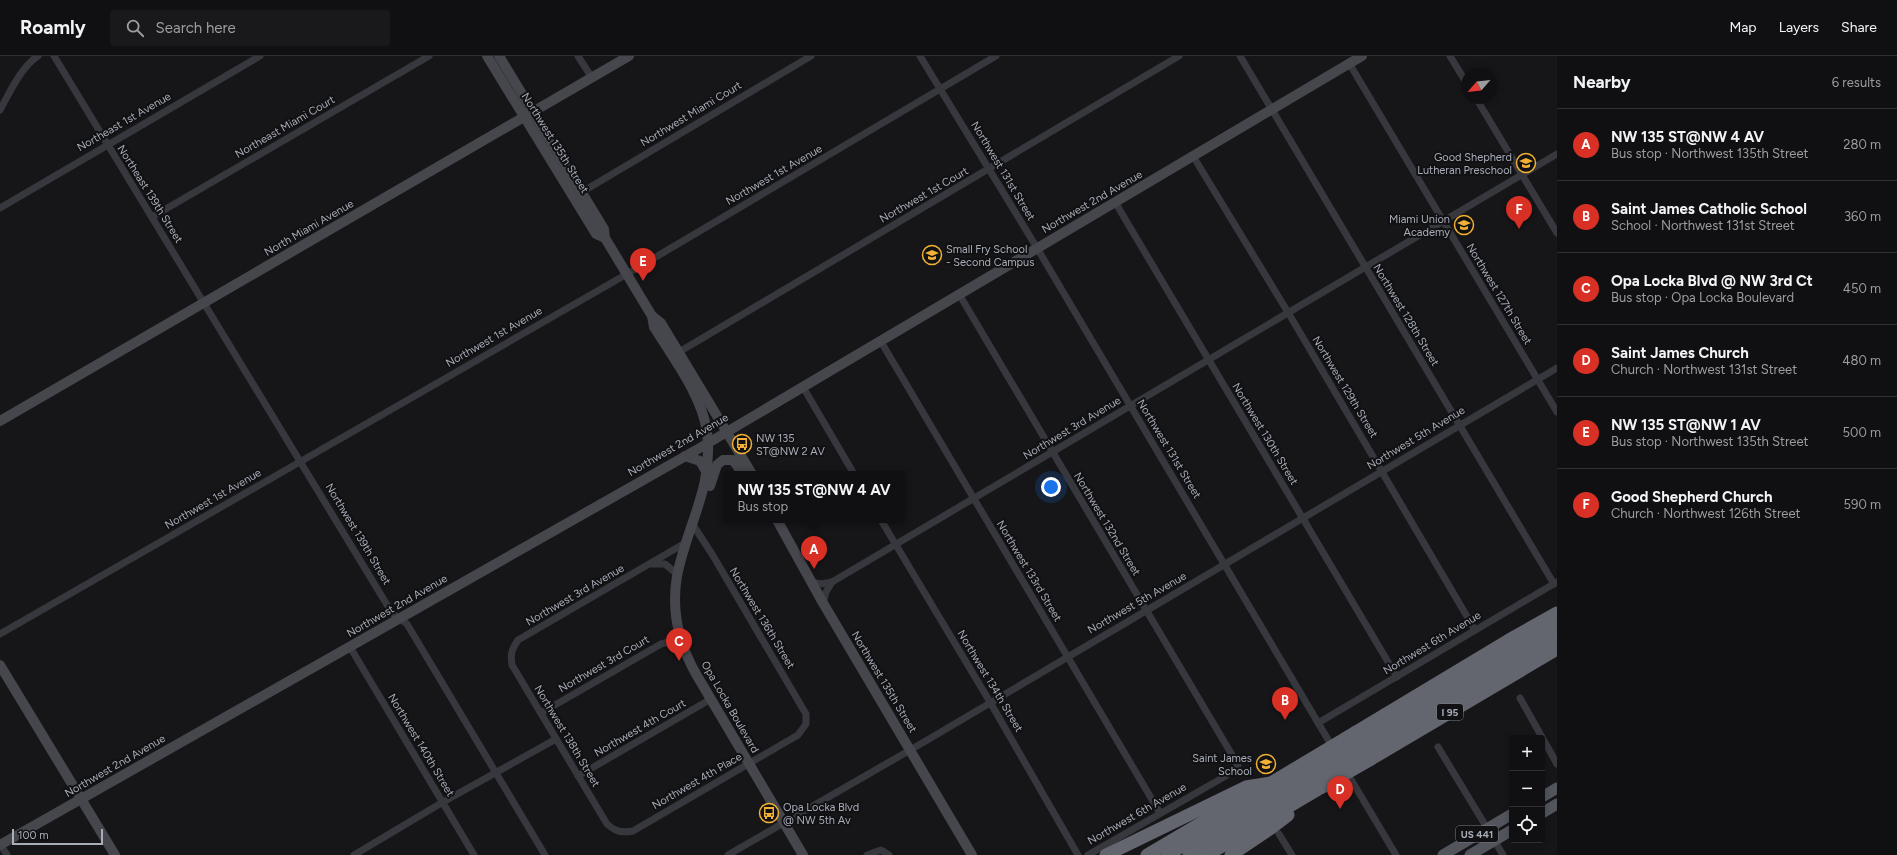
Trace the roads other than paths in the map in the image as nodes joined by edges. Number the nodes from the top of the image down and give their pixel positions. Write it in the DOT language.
graph roads {
  1 [pos="38,56"];
  2 [pos="54,56"];
  3 [pos="260,56"];
  4 [pos="429,56"];
  5 [pos="487,56"];
  6 [pos="499,56"];
  7 [pos="578,56"];
  8 [pos="629,56"];
  9 [pos="812,56"];
  10 [pos="920,56"];
  11 [pos="996,56"];
  12 [pos="1179,56"];
  13 [pos="1240,56"];
  14 [pos="1362,56"];
  15 [pos="1450,56"];
  16 [pos="1349,64"];
  17 [pos="1461,74"];
  18 [pos="592,78"];
  19 [pos="940,89"];
  20 [pos="1480,104"];
  21 [pos="1271,109"];
  22 [pos="0,110"];
  23 [pos="528,114"];
  24 [pos="107,145"];
  25 [pos="1557,154"];
  26 [pos="1193,156"];
  27 [pos="554,164"];
  28 [pos="989,169"];
  29 [pos="1523,174"];
  30 [pos="582,192"];
  31 [pos="1115,202"];
  32 [pos="0,208"];
  33 [pos="152,217"];
  34 [pos="1443,222"];
  35 [pos="1557,233"];
  36 [pos="605,238"];
  37 [pos="1037,248"];
  38 [pos="1364,267"];
  39 [pos="627,274"];
  40 [pos="959,294"];
  41 [pos="204,303"];
  42 [pos="1288,314"];
  43 [pos="652,316"];
  44 [pos="880,340"];
  45 [pos="679,352"];
  46 [pos="1208,361"];
  47 [pos="1557,368"];
  48 [pos="1537,379"];
  49 [pos="803,387"];
  50 [pos="694,393"];
  51 [pos="1131,406"];
  52 [pos="1557,412"];
  53 [pos="0,421"];
  54 [pos="1459,425"];
  55 [pos="725,432"];
  56 [pos="708,442"];
  57 [pos="1052,453"];
  58 [pos="686,456"];
  59 [pos="301,461"];
  60 [pos="741,471"];
  61 [pos="750,471"];
  62 [pos="852,471"];
  63 [pos="1382,471"];
  64 [pos="707,473"];
  65 [pos="974,500"];
  66 [pos="701,502"];
  67 [pos="1302,519"];
  68 [pos="883,523"];
  69 [pos="779,524"];
  70 [pos="693,525"];
  71 [pos="687,542"];
  72 [pos="896,545"];
  73 [pos="652,564"];
  74 [pos="1224,564"];
  75 [pos="678,574"];
  76 [pos="811,582"];
  77 [pos="832,582"];
  78 [pos="1555,583"];
  79 [pos="823,603"];
  80 [pos="1557,603"];
  81 [pos="1145,610"];
  82 [pos="1557,613"];
  83 [pos="400,618"];
  84 [pos="1557,625"];
  85 [pos="1475,630"];
  86 [pos="0,634"];
  87 [pos="1557,638"];
  88 [pos="680,639"];
  89 [pos="1509,640"];
  90 [pos="350,647"];
  91 [pos="512,649"];
  92 [pos="1557,649"];
  93 [pos="1557,653"];
  94 [pos="1067,656"];
  95 [pos="0,665"];
  96 [pos="1528,666"];
  97 [pos="1396,677"];
  98 [pos="1520,698"];
  99 [pos="711,699"];
  100 [pos="990,702"];
  101 [pos="541,713"];
  102 [pos="1318,723"];
  103 [pos="806,724"];
  104 [pos="556,739"];
  105 [pos="1364,745"];
  106 [pos="1438,747"];
  107 [pos="910,750"];
  108 [pos="749,764"];
  109 [pos="1557,764"];
  110 [pos="1238,765"];
  111 [pos="497,774"];
  112 [pos="578,776"];
  113 [pos="1557,788"];
  114 [pos="1545,795"];
  115 [pos="81,800"];
  116 [pos="443,802"];
  117 [pos="1556,803"];
  118 [pos="1545,811"];
  119 [pos="1260,812"];
  120 [pos="1160,813"];
  121 [pos="1509,816"];
  122 [pos="784,823"];
  123 [pos="1487,828"];
  124 [pos="614,831"];
  125 [pos="1509,832"];
  126 [pos="1494,840"];
  127 [pos="0,844"];
  128 [pos="7,855"];
  129 [pos="115,855"];
  130 [pos="354,855"];
  131 [pos="474,855"];
  132 [pos="545,855"];
  133 [pos="728,855"];
  134 [pos="803,855"];
  135 [pos="867,855"];
  136 [pos="889,855"];
  137 [pos="972,855"];
  138 [pos="1078,855"];
  139 [pos="1088,855"];
  140 [pos="1106,855"];
  141 [pos="1147,855"];
  142 [pos="1167,855"];
  143 [pos="1188,855"];
  144 [pos="1207,855"];
  145 [pos="1231,855"];
  146 [pos="1292,855"];
  147 [pos="1396,855"];
  148 [pos="1443,855"];
  149 [pos="1470,855"];
  150 [pos="1503,855"];
  1 -- 22 [label="street"];
  2 -- 24 [label="street, Northeast 139th Street"];
  3 -- 24 [label="street, Northeast 1st Avenue"];
  4 -- 33 [label="street, Northeast Miami Court"];
  5 -- 23 [label="street, Northwest 135th Street"];
  6 -- 23 [label="street, Northwest 135th Street"];
  7 -- 18 [label="street"];
  8 -- 18 [label="street, North Miami Avenue"];
  9 -- 30 [label="street, Northwest Miami Court"];
  10 -- 19 [label="street, Northwest 131st Street"];
  11 -- 19 [label="street, Northwest 1st Avenue"];
  12 -- 28 [label="street, Northwest 1st Court"];
  13 -- 21 [label="street, Northwest 128th Street"];
  14 -- 16 [label="street, Northwest 2nd Avenue"];
  15 -- 17 [label="street"];
  16 -- 21 [label="street, Northwest 2nd Avenue"];
  16 -- 34 [label="street, Northwest 127th Street"];
  18 -- 23 [label="street, North Miami Avenue"];
  19 -- 28 [label="street, Northwest 131st Street"];
  19 -- 39 [label="street, Northwest 1st Avenue"];
  20 -- 29 [label="street"];
  21 -- 26 [label="street, Northwest 2nd Avenue"];
  21 -- 38 [label="street, Northwest 128th Street"];
  23 -- 27 [label="street, Northwest 135th Street"];
  23 -- 30 [label="street, Northwest 135th Street"];
  23 -- 41 [label="street, North Miami Avenue"];
  24 -- 32 [label="street, Northeast 1st Avenue"];
  24 -- 33 [label="street, Northeast 139th Street"];
  25 -- 29 [label="street, Northwest 3rd Avenue"];
  26 -- 31 [label="street, Northwest 2nd Avenue"];
  26 -- 42 [label="street, Northwest 129th Street"];
  27 -- 30 [label="street"];
  27 -- 36 [label="street, Northwest 135th Street"];
  28 -- 37 [label="street, Northwest 131st Street"];
  28 -- 45 [label="street, Northwest 1st Court"];
  29 -- 34 [label="street, Northwest 3rd Avenue"];
  29 -- 35 [label="street"];
  30 -- 36 [label="street, Northwest 135th Street"];
  31 -- 37 [label="street, Northwest 2nd Avenue"];
  31 -- 46 [label="street, Northwest 130th Street"];
  33 -- 41 [label="street, Northeast 139th Street"];
  34 -- 38 [label="street, Northwest 3rd Avenue"];
  34 -- 48 [label="street, Northwest 127th Street"];
  36 -- 39 [label="street, Northwest 135th Street"];
  37 -- 40 [label="street, Northwest 2nd Avenue"];
  37 -- 51 [label="street, Northwest 131st Street"];
  38 -- 42 [label="street, Northwest 3rd Avenue"];
  38 -- 54 [label="street, Northwest 128th Street"];
  39 -- 43 [label="street, Northwest 135th Street"];
  39 -- 59 [label="street, Northwest 1st Avenue"];
  40 -- 44 [label="street, Northwest 2nd Avenue"];
  40 -- 57 [label="street, Northwest 132nd Street"];
  41 -- 53 [label="street, North Miami Avenue"];
  41 -- 59 [label="street, Northwest 139th Street"];
  42 -- 46 [label="street, Northwest 3rd Avenue"];
  42 -- 63 [label="street, Northwest 129th Street"];
  43 -- 45 [label="street, Northwest 135th Street"];
  43 -- 50 [label="street, Northwest 135th Street"];
  44 -- 49 [label="street, Northwest 2nd Avenue"];
  44 -- 65 [label="street, Northwest 133rd Street"];
  45 -- 55 [label="street, Northwest 135th Street"];
  46 -- 51 [label="street, Northwest 3rd Avenue"];
  46 -- 67 [label="street, Northwest 130th Street"];
  47 -- 48 [label="street, Northwest 5th Avenue"];
  48 -- 52 [label="street, Northwest 127th Street"];
  48 -- 54 [label="street, Northwest 5th Avenue"];
  49 -- 55 [label="street, Northwest 2nd Avenue"];
  49 -- 62 [label="street"];
  50 -- 55 [label="street"];
  50 -- 56 [label="street, Northwest 135th Street"];
  51 -- 57 [label="street, Northwest 3rd Avenue"];
  51 -- 74 [label="street, Northwest 131st Street"];
  54 -- 63 [label="street, Northwest 5th Avenue"];
  54 -- 78 [label="street, Northwest 128th Street"];
  55 -- 56 [label="street, Northwest 2nd Avenue"];
  55 -- 61 [label="street, Northwest 135th Street"];
  56 -- 58 [label="street, Northwest 2nd Avenue"];
  56 -- 64 [label="street, Opa Locka Boulevard"];
  57 -- 65 [label="street, Northwest 3rd Avenue"];
  57 -- 81 [label="street, Northwest 132nd Street"];
  58 -- 64 [label="street"];
  58 -- 83 [label="street, Northwest 2nd Avenue"];
  59 -- 83 [label="street, Northwest 139th Street"];
  59 -- 86 [label="street, Northwest 1st Avenue"];
  60 -- 66 [label="street"];
  63 -- 67 [label="street, Northwest 5th Avenue"];
  63 -- 85 [label="street, Northwest 129th Street"];
  64 -- 66 [label="street, Opa Locka Boulevard"];
  65 -- 72 [label="street, Northwest 3rd Avenue"];
  65 -- 94 [label="street, Northwest 133rd Street"];
  66 -- 70 [label="street, Opa Locka Boulevard"];
  67 -- 74 [label="street, Northwest 5th Avenue"];
  67 -- 97 [label="street, Northwest 130th Street"];
  68 -- 72 [label="street, Northwest 134th Street"];
  69 -- 76 [label="street, Northwest 135th Street"];
  70 -- 71 [label="street, Opa Locka Boulevard"];
  70 -- 103 [label="street, Northwest 136th Street"];
  71 -- 73 [label="street, Northwest 3rd Avenue"];
  71 -- 75 [label="street, Opa Locka Boulevard"];
  72 -- 77 [label="street, Northwest 3rd Avenue"];
  72 -- 100 [label="street, Northwest 134th Street"];
  73 -- 75 [label="street"];
  73 -- 91 [label="street, Northwest 3rd Avenue"];
  74 -- 81 [label="street, Northwest 5th Avenue"];
  74 -- 102 [label="street, Northwest 131st Street"];
  75 -- 88 [label="street, Opa Locka Boulevard"];
  76 -- 77 [label="street, Northwest 3rd Avenue"];
  76 -- 79 [label="street, Northwest 135th Street"];
  77 -- 79 [label="street"];
  78 -- 85 [label="street, Northwest 6th Avenue"];
  79 -- 107 [label="street, Northwest 135th Street"];
  80 -- 89 [label="highway"];
  81 -- 94 [label="street, Northwest 5th Avenue"];
  81 -- 110 [label="street, Northwest 132nd Street"];
  82 -- 89 [label="highway, I 95"];
  83 -- 90 [label="street, Northwest 2nd Avenue"];
  83 -- 111 [label="street, Northwest 139th Street"];
  84 -- 105 [label="highway"];
  85 -- 97 [label="street, Northwest 6th Avenue"];
  87 -- 105 [label="highway"];
  88 -- 99 [label="street, Opa Locka Boulevard"];
  88 -- 101 [label="street, Northwest 3rd Court"];
  89 -- 105 [label="highway, I 95"];
  90 -- 115 [label="street, Northwest 2nd Avenue"];
  90 -- 116 [label="street, Northwest 140th Street"];
  91 -- 101 [label="street, Northwest 138th Street"];
  92 -- 96 [label="highway, I 95"];
  93 -- 96 [label="highway"];
  94 -- 100 [label="street, Northwest 5th Avenue"];
  94 -- 120 [label="street, Northwest 133rd Street"];
  95 -- 115 [label="street"];
  96 -- 105 [label="highway, I 95"];
  97 -- 102 [label="street, Northwest 6th Avenue"];
  98 -- 109 [label="street"];
  99 -- 108 [label="street, Opa Locka Boulevard"];
  99 -- 112 [label="street, Northwest 4th Court"];
  100 -- 107 [label="street, Northwest 5th Avenue"];
  100 -- 138 [label="street, Northwest 134th Street"];
  101 -- 104 [label="street, Northwest 138th Street"];
  102 -- 147 [label="street, Northwest 131st Street"];
  103 -- 108 [label="street, Northwest 4th Place"];
  104 -- 111 [label="street"];
  104 -- 112 [label="street, Northwest 138th Street"];
  105 -- 119 [label="highway, bridge"];
  105 -- 119 [label="highway, I 95, bridge"];
  105 -- 119 [label="highway, I 95, bridge"];
  106 -- 123 [label="street"];
  107 -- 122 [label="street, Northwest 5th Avenue"];
  107 -- 137 [label="street, Northwest 135th Street"];
  108 -- 122 [label="street, Opa Locka Boulevard"];
  108 -- 124 [label="street, Northwest 4th Place"];
  110 -- 120 [label="street, Northwest 6th Avenue"];
  111 -- 116 [label="street"];
  111 -- 132 [label="street, Northwest 139th Street"];
  112 -- 124 [label="street, Northwest 138th Street"];
  113 -- 114 [label="main road"];
  115 -- 127 [label="street, Northwest 2nd Avenue"];
  115 -- 129 [label="street"];
  116 -- 130 [label="street"];
  116 -- 131 [label="street, Northwest 140th Street"];
  117 -- 118 [label="main road"];
  119 -- 140 [label="highway"];
  119 -- 141 [label="highway, I 95"];
  119 -- 142 [label="highway"];
  119 -- 143 [label="highway"];
  119 -- 144 [label="highway, I 95"];
  119 -- 145 [label="highway"];
  119 -- 146 [label="street"];
  120 -- 139 [label="street, Northwest 6th Avenue"];
  121 -- 123 [label="main road, US 441"];
  121 -- 126 [label="main road"];
  122 -- 133 [label="street, Northwest 5th Avenue"];
  122 -- 134 [label="street, Opa Locka Boulevard"];
  123 -- 148 [label="main road, US 441"];
  125 -- 126 [label="main road, US 441"];
  126 -- 149 [label="main road, US 441"];
  126 -- 150 [label="street"];
  127 -- 128 [label="street"];
  135 -- 136 [label="street"];
}
